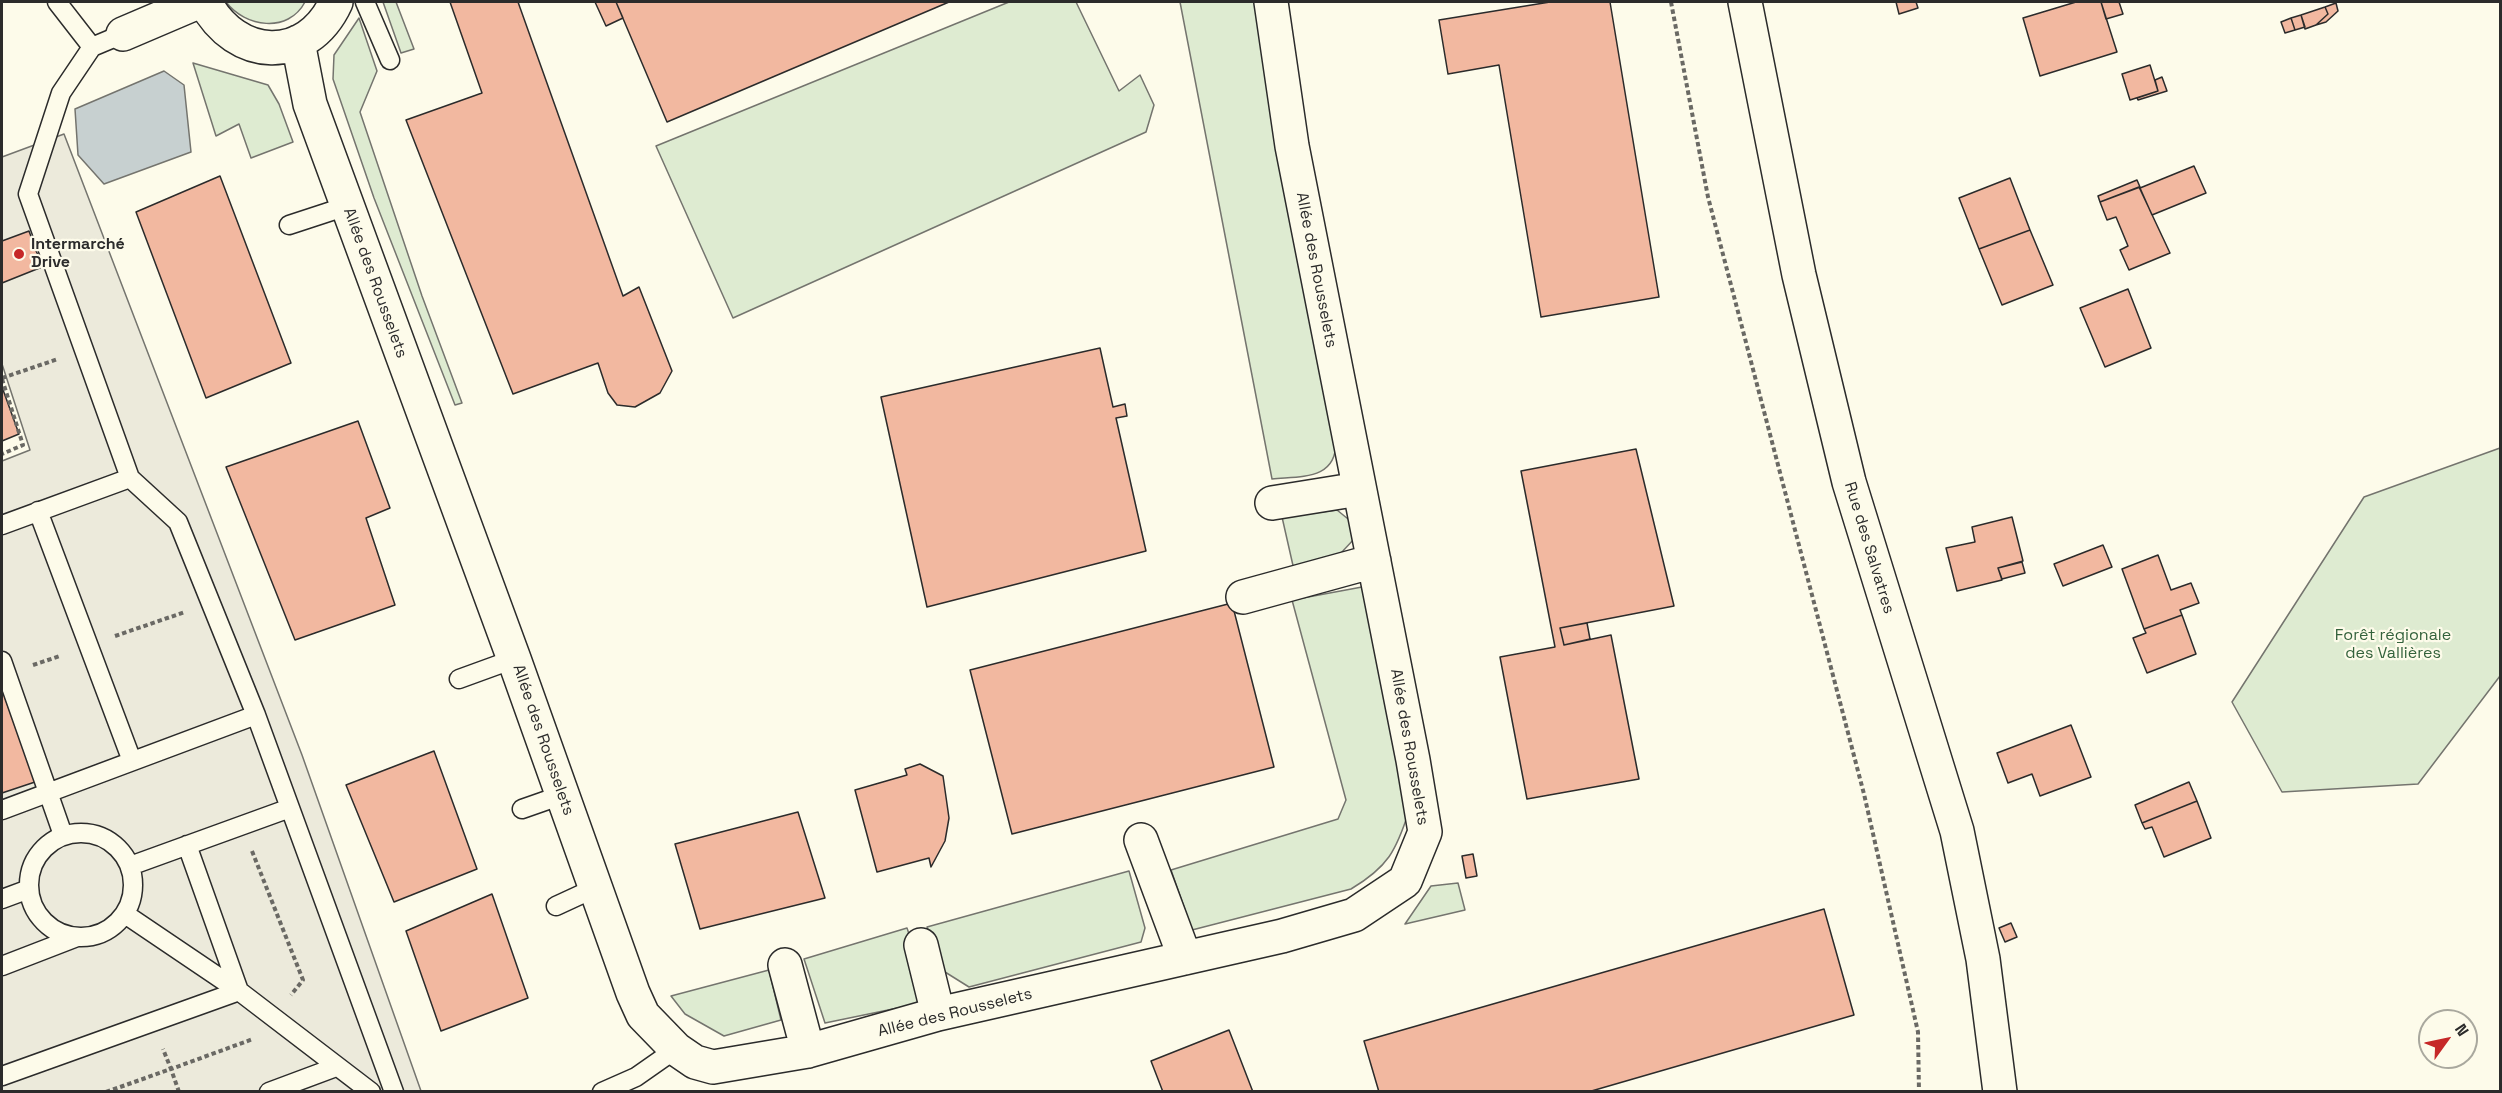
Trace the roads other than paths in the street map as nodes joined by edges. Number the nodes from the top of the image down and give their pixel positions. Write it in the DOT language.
graph roads {
  1 [pos="57,2"];
  2 [pos="198,2"];
  3 [pos="205,2"];
  4 [pos="336,2"];
  5 [pos="366,2"];
  6 [pos="1271,2"];
  7 [pos="1745,2"];
  8 [pos="123,34"];
  9 [pos="298,42"];
  10 [pos="92,47"];
  11 [pos="390,60"];
  12 [pos="347,206"];
  13 [pos="289,225"];
  14 [pos="130,478"];
  15 [pos="1359,489"];
  16 [pos="1272,503"];
  17 [pos="38,512"];
  18 [pos="2,525"];
  19 [pos="1374,561"];
  20 [pos="1243,597"];
  21 [pos="514,659"];
  22 [pos="2,661"];
  23 [pos="459,679"];
  24 [pos="256,715"];
  25 [pos="132,761"];
  26 [pos="49,792"];
  27 [pos="562,795"];
  28 [pos="522,809"];
  29 [pos="2,810"];
  30 [pos="282,811"];
  31 [pos="63,836"];
  32 [pos="1141,840"];
  33 [pos="187,845"];
  34 [pos="130,866"];
  35 [pos="594,888"];
  36 [pos="29,889"];
  37 [pos="2,899"];
  38 [pos="556,906"];
  39 [pos="125,914"];
  40 [pos="77,937"];
  41 [pos="921,945"];
  42 [pos="1185,958"];
  43 [pos="785,965"];
  44 [pos="2,966"];
  45 [pos="238,991"];
  46 [pos="938,1014"];
  47 [pos="676,1049"];
  48 [pos="808,1051"];
  49 [pos="336,1067"];
  50 [pos="2,1076"];
  51 [pos="268,1092"];
  52 [pos="371,1092"];
  53 [pos="394,1092"];
  54 [pos="602,1092"];
  55 [pos="2000,1092"];
  1 -- 10 [label="lane"];
  2 -- 8 [label="street"];
  3 -- 9 [label="street"];
  4 -- 9 [label="street"];
  5 -- 11 [label="lane"];
  6 -- 15 [label="street, Allée des Rousselets"];
  7 -- 55 [label="street, Rue des Salvatres"];
  8 -- 10 [label="lane"];
  9 -- 12 [label="street, Allée des Rousselets"];
  10 -- 14 [label="lane"];
  12 -- 13 [label="lane"];
  12 -- 21 [label="street, Allée des Rousselets"];
  14 -- 17 [label="lane"];
  14 -- 24 [label="lane"];
  15 -- 16 [label="street"];
  15 -- 19 [label="street, Allée des Rousselets"];
  17 -- 18 [label="lane"];
  17 -- 25 [label="lane"];
  19 -- 20 [label="street"];
  19 -- 42 [label="street, Allée des Rousselets"];
  21 -- 23 [label="lane"];
  21 -- 27 [label="street, Allée des Rousselets"];
  22 -- 26 [label="lane"];
  24 -- 25 [label="lane"];
  24 -- 30 [label="lane"];
  25 -- 26 [label="lane"];
  26 -- 29 [label="lane"];
  26 -- 31 [label="lane"];
  27 -- 28 [label="lane"];
  27 -- 35 [label="street, Allée des Rousselets"];
  30 -- 33 [label="lane"];
  30 -- 53 [label="lane"];
  31 -- 34 [label="lane"];
  31 -- 36 [label="lane"];
  32 -- 42 [label="street"];
  33 -- 34 [label="lane"];
  33 -- 45 [label="lane"];
  34 -- 39 [label="lane"];
  35 -- 38 [label="lane"];
  35 -- 47 [label="street, Allée des Rousselets"];
  36 -- 37 [label="lane"];
  36 -- 40 [label="lane"];
  39 -- 40 [label="lane"];
  39 -- 45 [label="lane"];
  40 -- 44 [label="lane"];
  41 -- 46 [label="street"];
  42 -- 46 [label="street, Allée des Rousselets"];
  43 -- 48 [label="street"];
  45 -- 49 [label="lane"];
  45 -- 50 [label="lane"];
  46 -- 48 [label="street, Allée des Rousselets"];
  47 -- 48 [label="street, Allée des Rousselets"];
  47 -- 54 [label="lane"];
  49 -- 51 [label="lane"];
  49 -- 52 [label="lane"];
}
